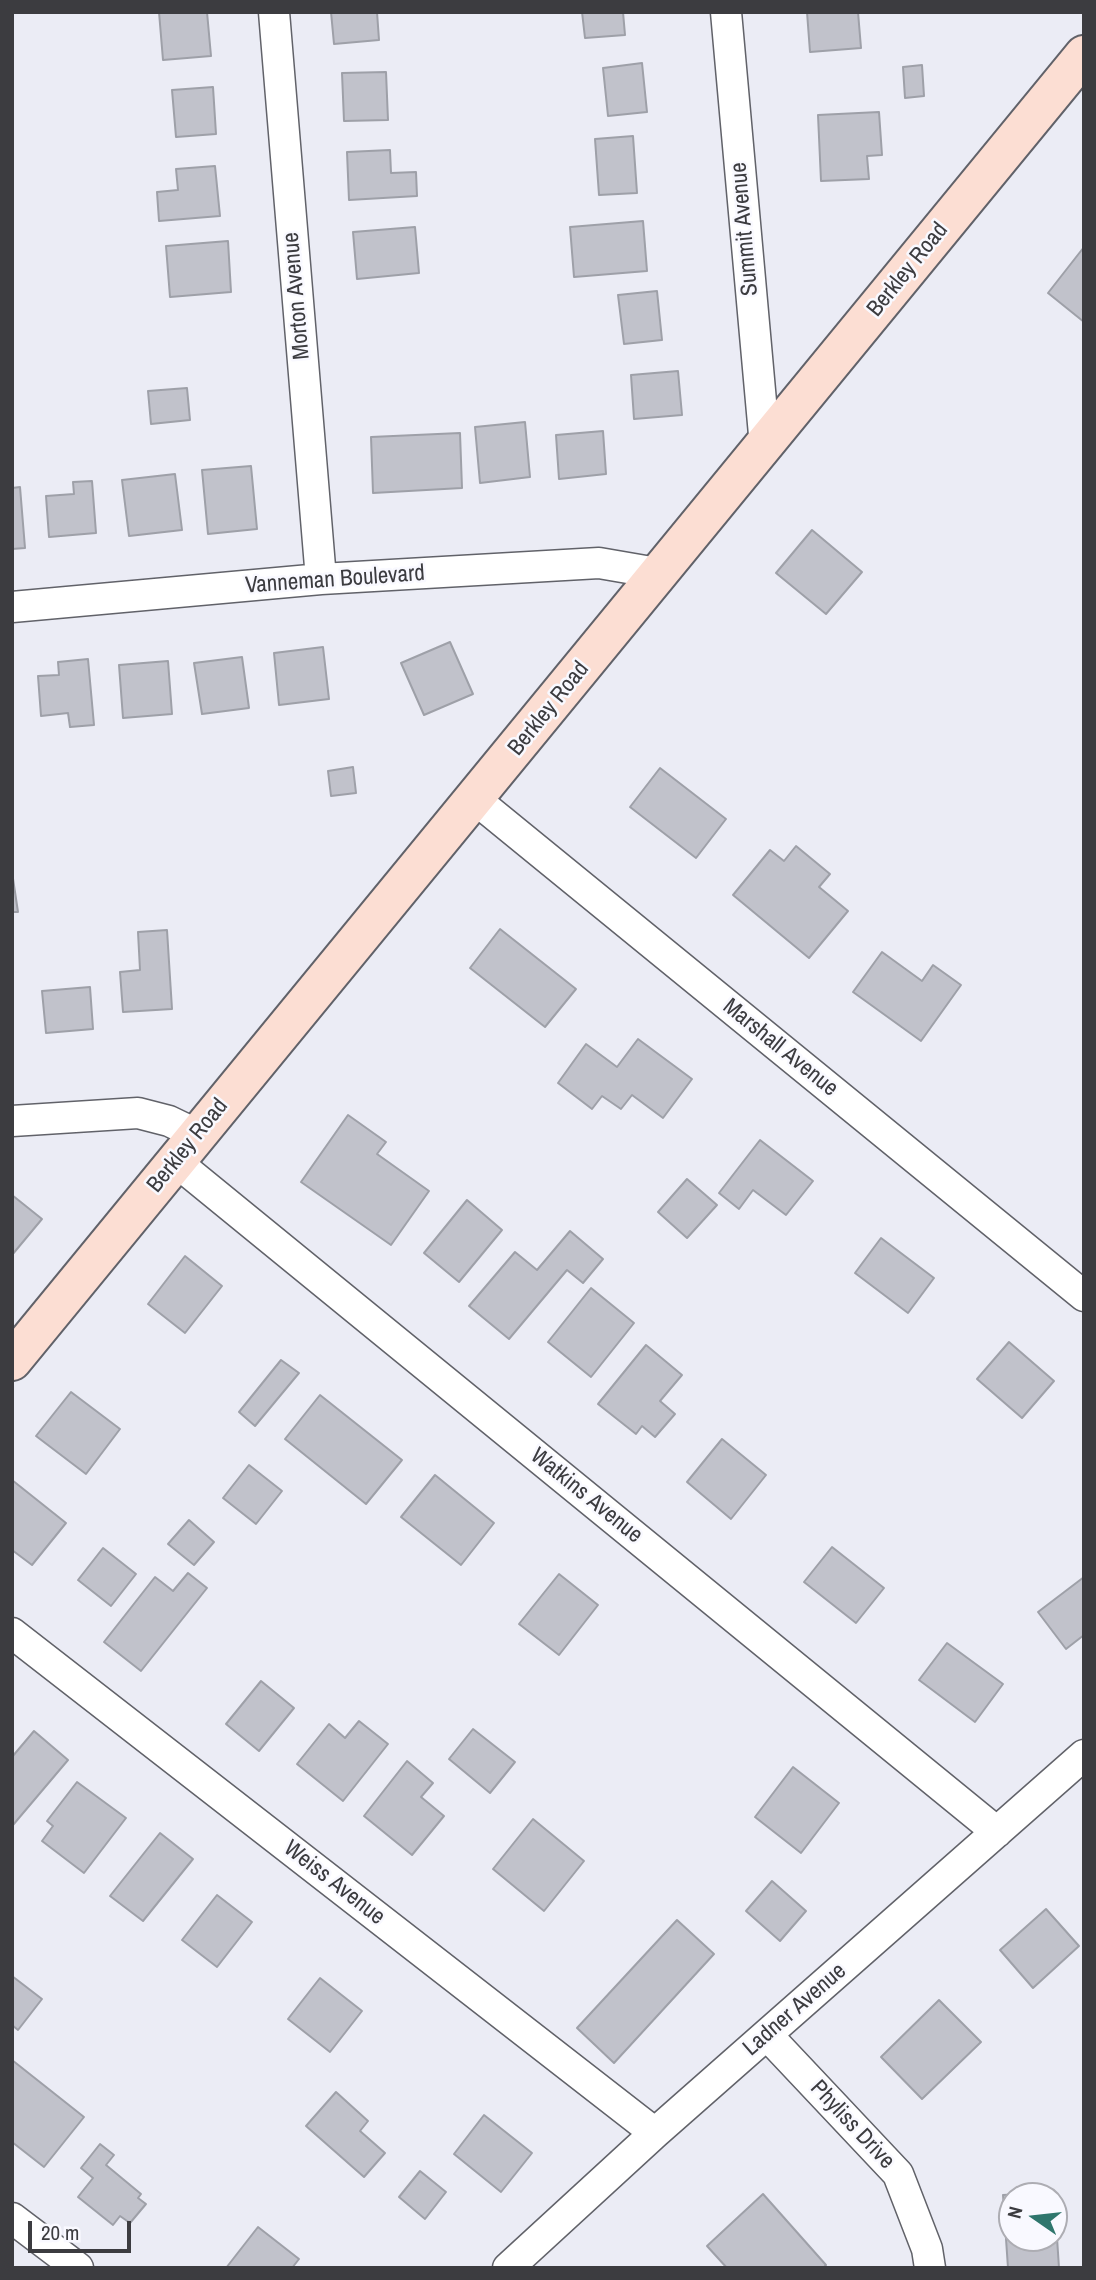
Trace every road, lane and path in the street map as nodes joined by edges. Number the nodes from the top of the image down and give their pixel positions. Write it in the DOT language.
graph roads {
  1 [pos="274,12"];
  2 [pos="726,12"];
  3 [pos="1084,55"];
  4 [pos="765,446"];
  5 [pos="657,573"];
  6 [pos="321,579"];
  7 [pos="12,607"];
  8 [pos="476,800"];
  9 [pos="12,1121"];
  10 [pos="186,1147"];
  11 [pos="1084,1296"];
  12 [pos="12,1361"];
  13 [pos="12,1633"];
  14 [pos="1084,1755"];
  15 [pos="996,1832"];
  16 [pos="767,2035"];
  17 [pos="655,2133"];
  18 [pos="12,2218"];
  19 [pos="79,2268"];
  20 [pos="508,2268"];
  21 [pos="930,2268"];
  1 -- 6 [label="street, Morton Avenue"];
  2 -- 4 [label="street, Summit Avenue"];
  3 -- 4 [label="main road, Berkley Road"];
  4 -- 5 [label="main road, Berkley Road"];
  5 -- 6 [label="street, Vanneman Boulevard"];
  5 -- 8 [label="main road, Berkley Road"];
  6 -- 7 [label="street, Vanneman Boulevard"];
  8 -- 10 [label="main road, Berkley Road"];
  8 -- 11 [label="street, Marshall Avenue"];
  9 -- 10 [label="street, Watkins Avenue"];
  10 -- 12 [label="main road, Berkley Road"];
  10 -- 15 [label="street, Watkins Avenue"];
  13 -- 17 [label="street, Weiss Avenue"];
  14 -- 15 [label="street, Ladner Avenue"];
  15 -- 16 [label="street, Ladner Avenue"];
  16 -- 17 [label="street, Ladner Avenue"];
  16 -- 21 [label="street, Phyliss Drive"];
  17 -- 20 [label="street, Ladner Avenue"];
  18 -- 19 [label="street"];
}
